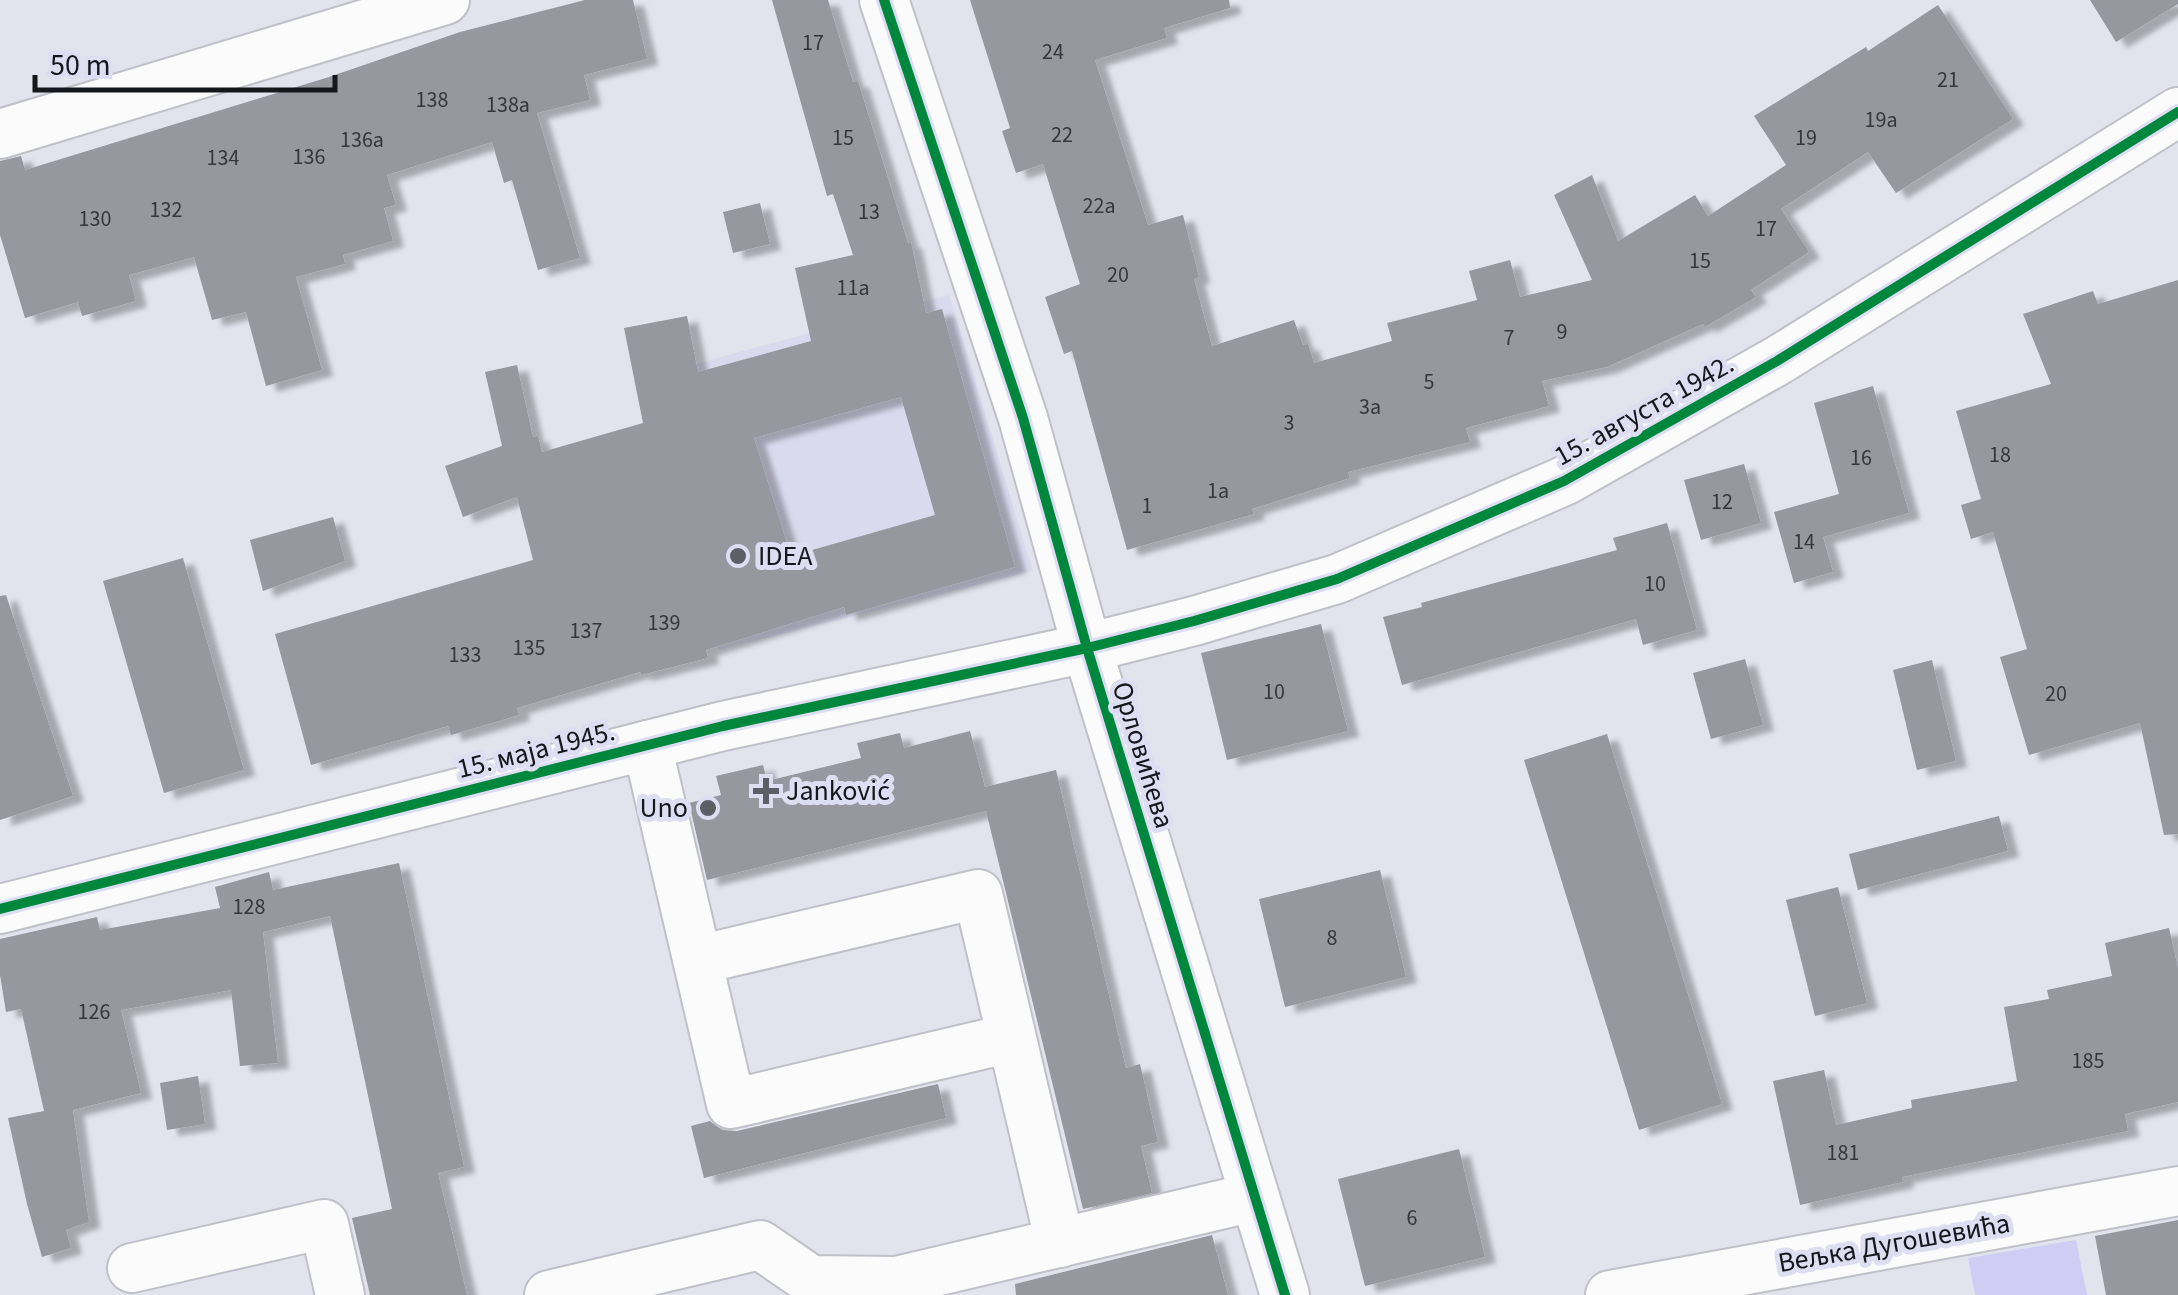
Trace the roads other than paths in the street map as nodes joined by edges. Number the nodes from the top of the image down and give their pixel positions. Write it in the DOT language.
graph roads {
  1 [pos="445,0"];
  2 [pos="884,0"];
  3 [pos="2178,112"];
  4 [pos="2,128"];
  5 [pos="1086,648"];
  6 [pos="647,745"];
  7 [pos="0,909"];
  8 [pos="698,960"];
  9 [pos="1012,1038"];
  10 [pos="2178,1192"];
  11 [pos="1254,1197"];
  12 [pos="1060,1243"];
  13 [pos="132,1268"];
  14 [pos="1753,1282"];
  15 [pos="340,1295"];
  16 [pos="549,1295"];
  17 [pos="1285,1295"];
  18 [pos="1610,1295"];
  1 -- 4 [label="street"];
  2 -- 5 [label="street, Орловићева"];
  3 -- 5 [label="street, 15. августа 1942."];
  5 -- 6 [label="street, 15. маја 1945."];
  5 -- 11 [label="street, Орловићева"];
  6 -- 7 [label="street, 15. маја 1945."];
  6 -- 8 [label="street"];
  8 -- 9 [label="street"];
  8 -- 9 [label="street"];
  9 -- 12 [label="street"];
  10 -- 14 [label="street, Вељка Дугошевића"];
  11 -- 12 [label="street"];
  11 -- 17 [label="street, Орловићева"];
  12 -- 16 [label="street"];
  13 -- 15 [label="street"];
  14 -- 18 [label="street, Вељка Дугошевића"];
}
